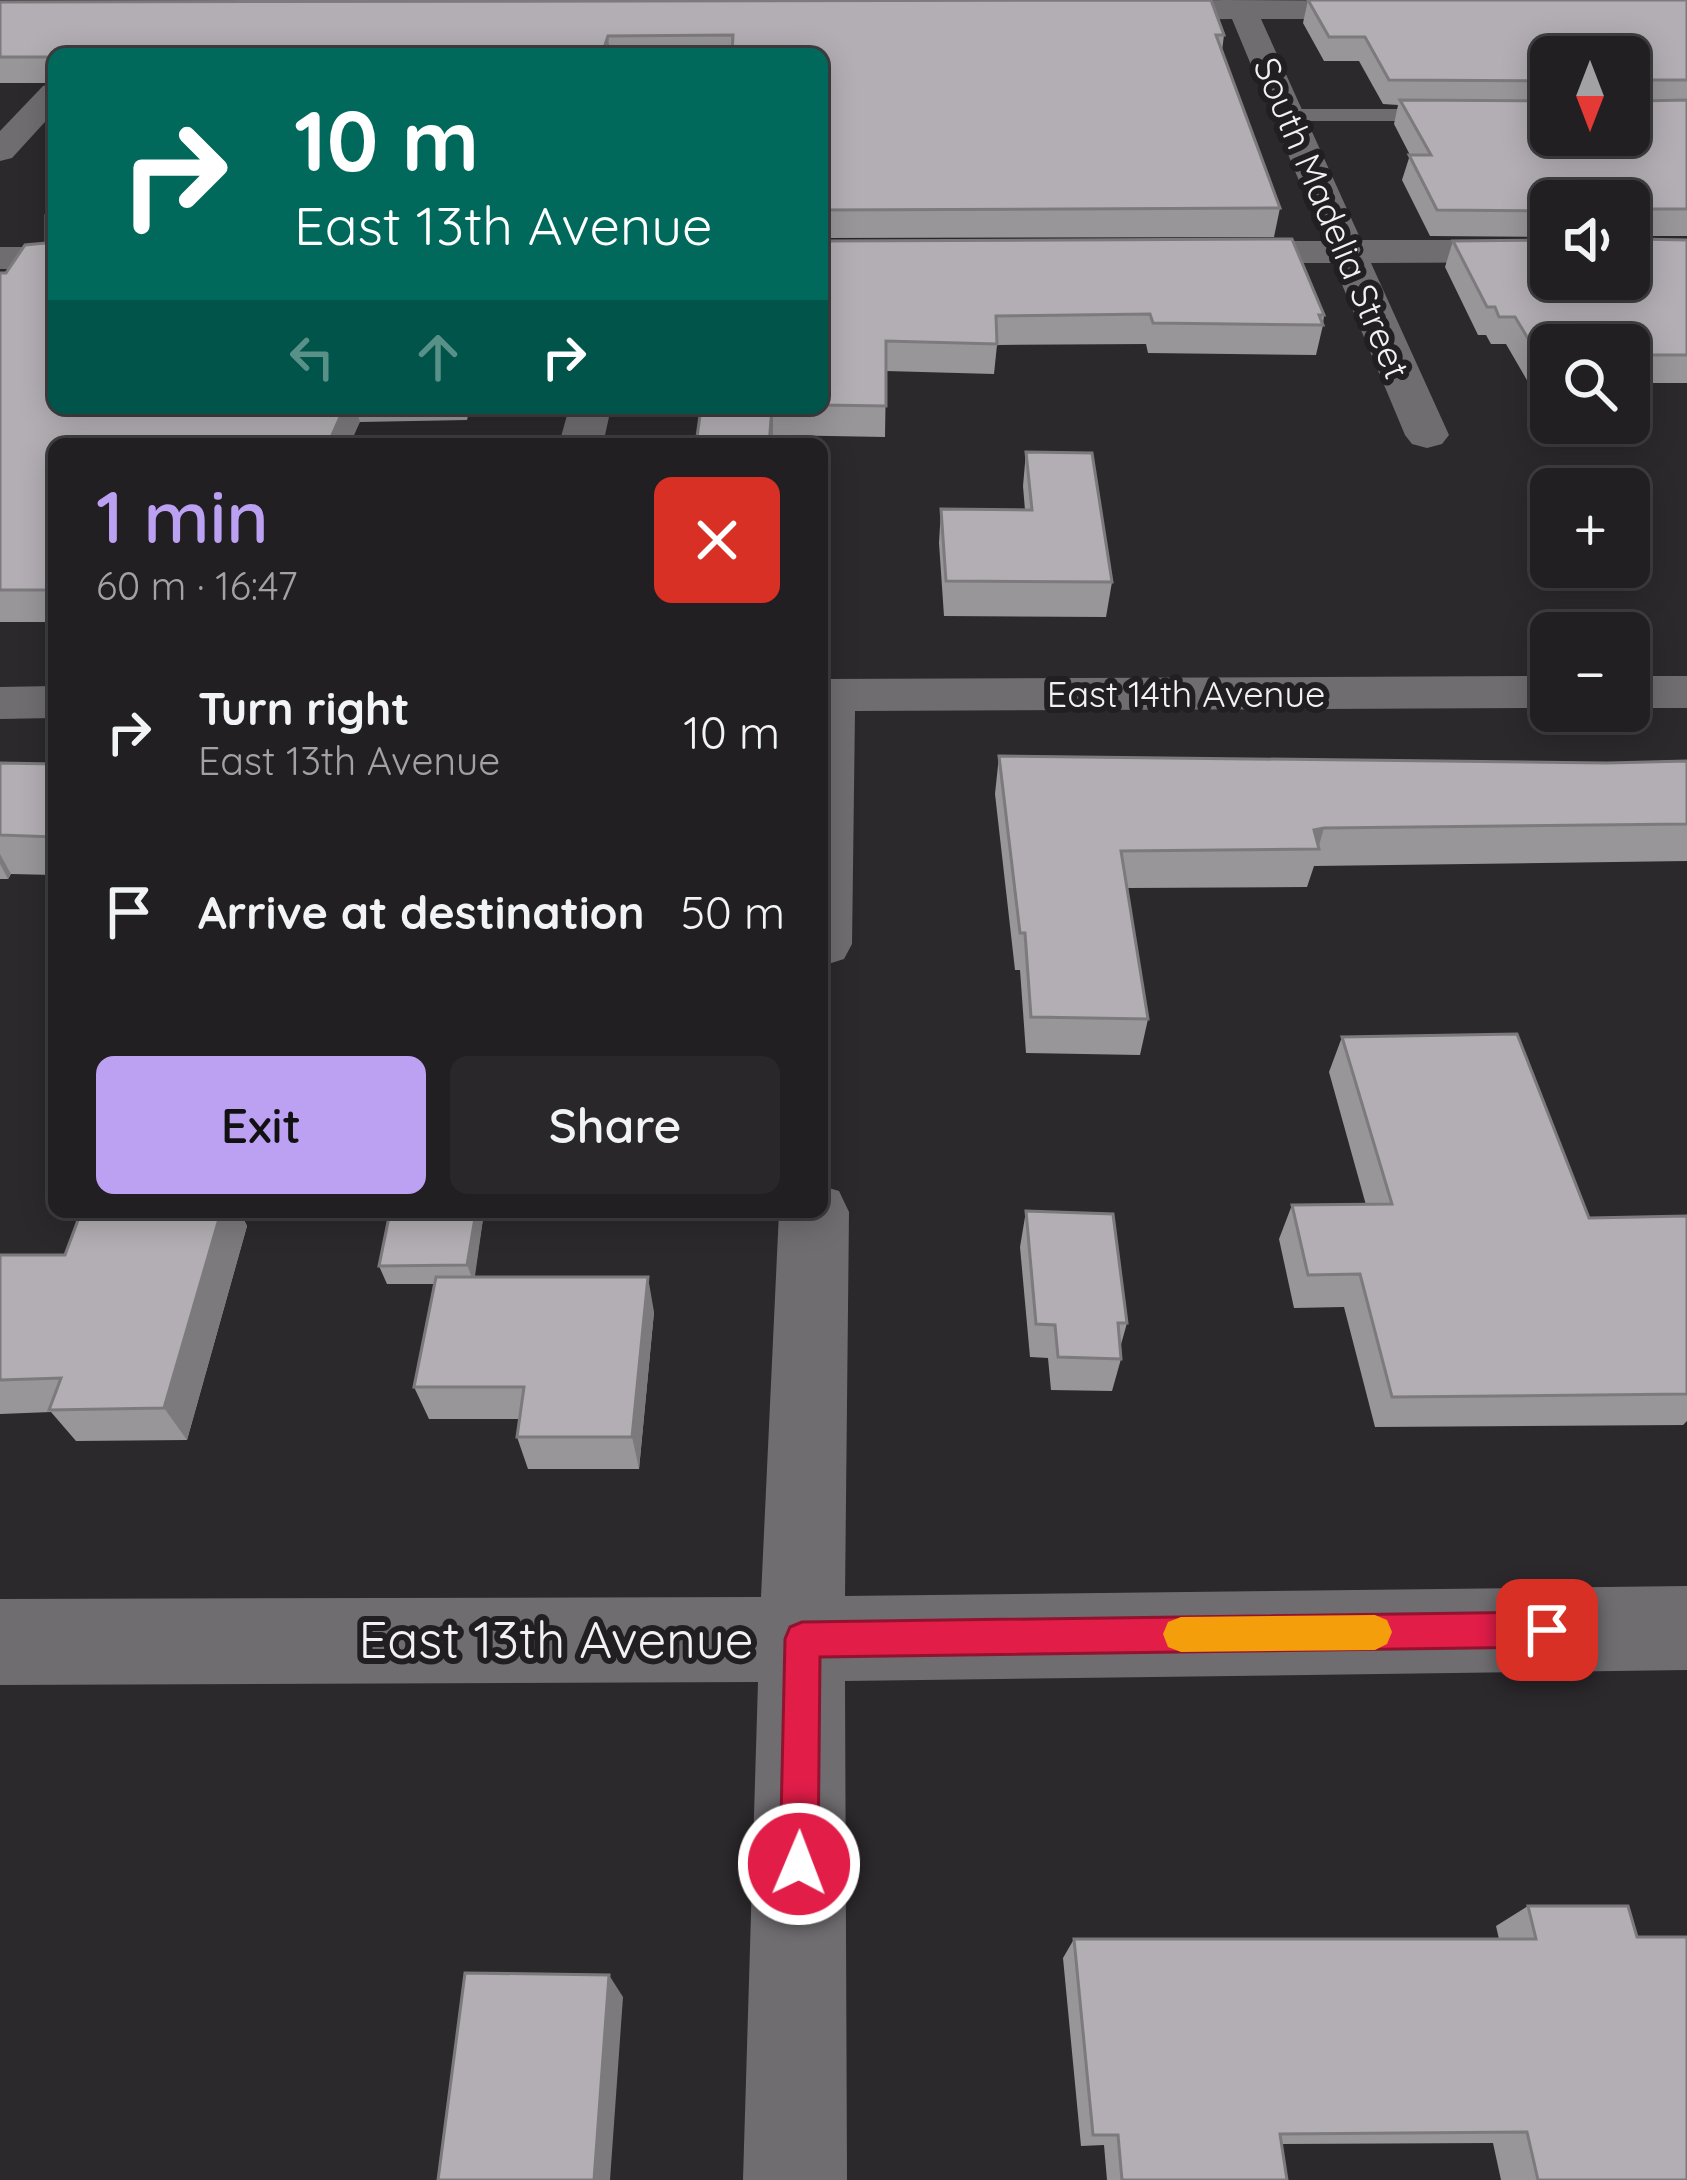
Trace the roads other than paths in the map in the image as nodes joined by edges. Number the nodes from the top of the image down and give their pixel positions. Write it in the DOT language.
graph roads {
  1 [pos="1240,5"];
  2 [pos="1430,10"];
  3 [pos="1104,11"];
  4 [pos="48,99"];
  5 [pos="1287,115"];
  6 [pos="1530,115"];
  7 [pos="0,151"];
  8 [pos="1530,251"];
  9 [pos="1179,252"];
  10 [pos="1346,252"];
  11 [pos="0,258"];
  12 [pos="48,258"];
  13 [pos="1426,435"];
  14 [pos="1530,692"];
  15 [pos="1650,692"];
  16 [pos="1687,692"];
  17 [pos="828,695"];
  18 [pos="48,702"];
  19 [pos="0,703"];
  20 [pos="814,1218"];
  21 [pos="1687,1628"];
  22 [pos="802,1639"];
  23 [pos="0,1642"];
  24 [pos="795,2180"];
  1 -- 2 [label="street"];
  1 -- 3 [label="street"];
  1 -- 5 [label="street, South Madelia Street"];
  4 -- 7 [label="street"];
  5 -- 6 [label="lane"];
  5 -- 10 [label="street, South Madelia Street"];
  8 -- 10 [label="street"];
  9 -- 10 [label="street"];
  10 -- 13 [label="street, South Madelia Street"];
  11 -- 12 [label="street"];
  14 -- 17 [label="street, East 14th Avenue"];
  15 -- 16 [label="street"];
  18 -- 19 [label="street"];
  20 -- 22 [label="street"];
  21 -- 22 [label="street, East 13th Avenue"];
  22 -- 23 [label="street, East 13th Avenue"];
  22 -- 24 [label="street"];
}
